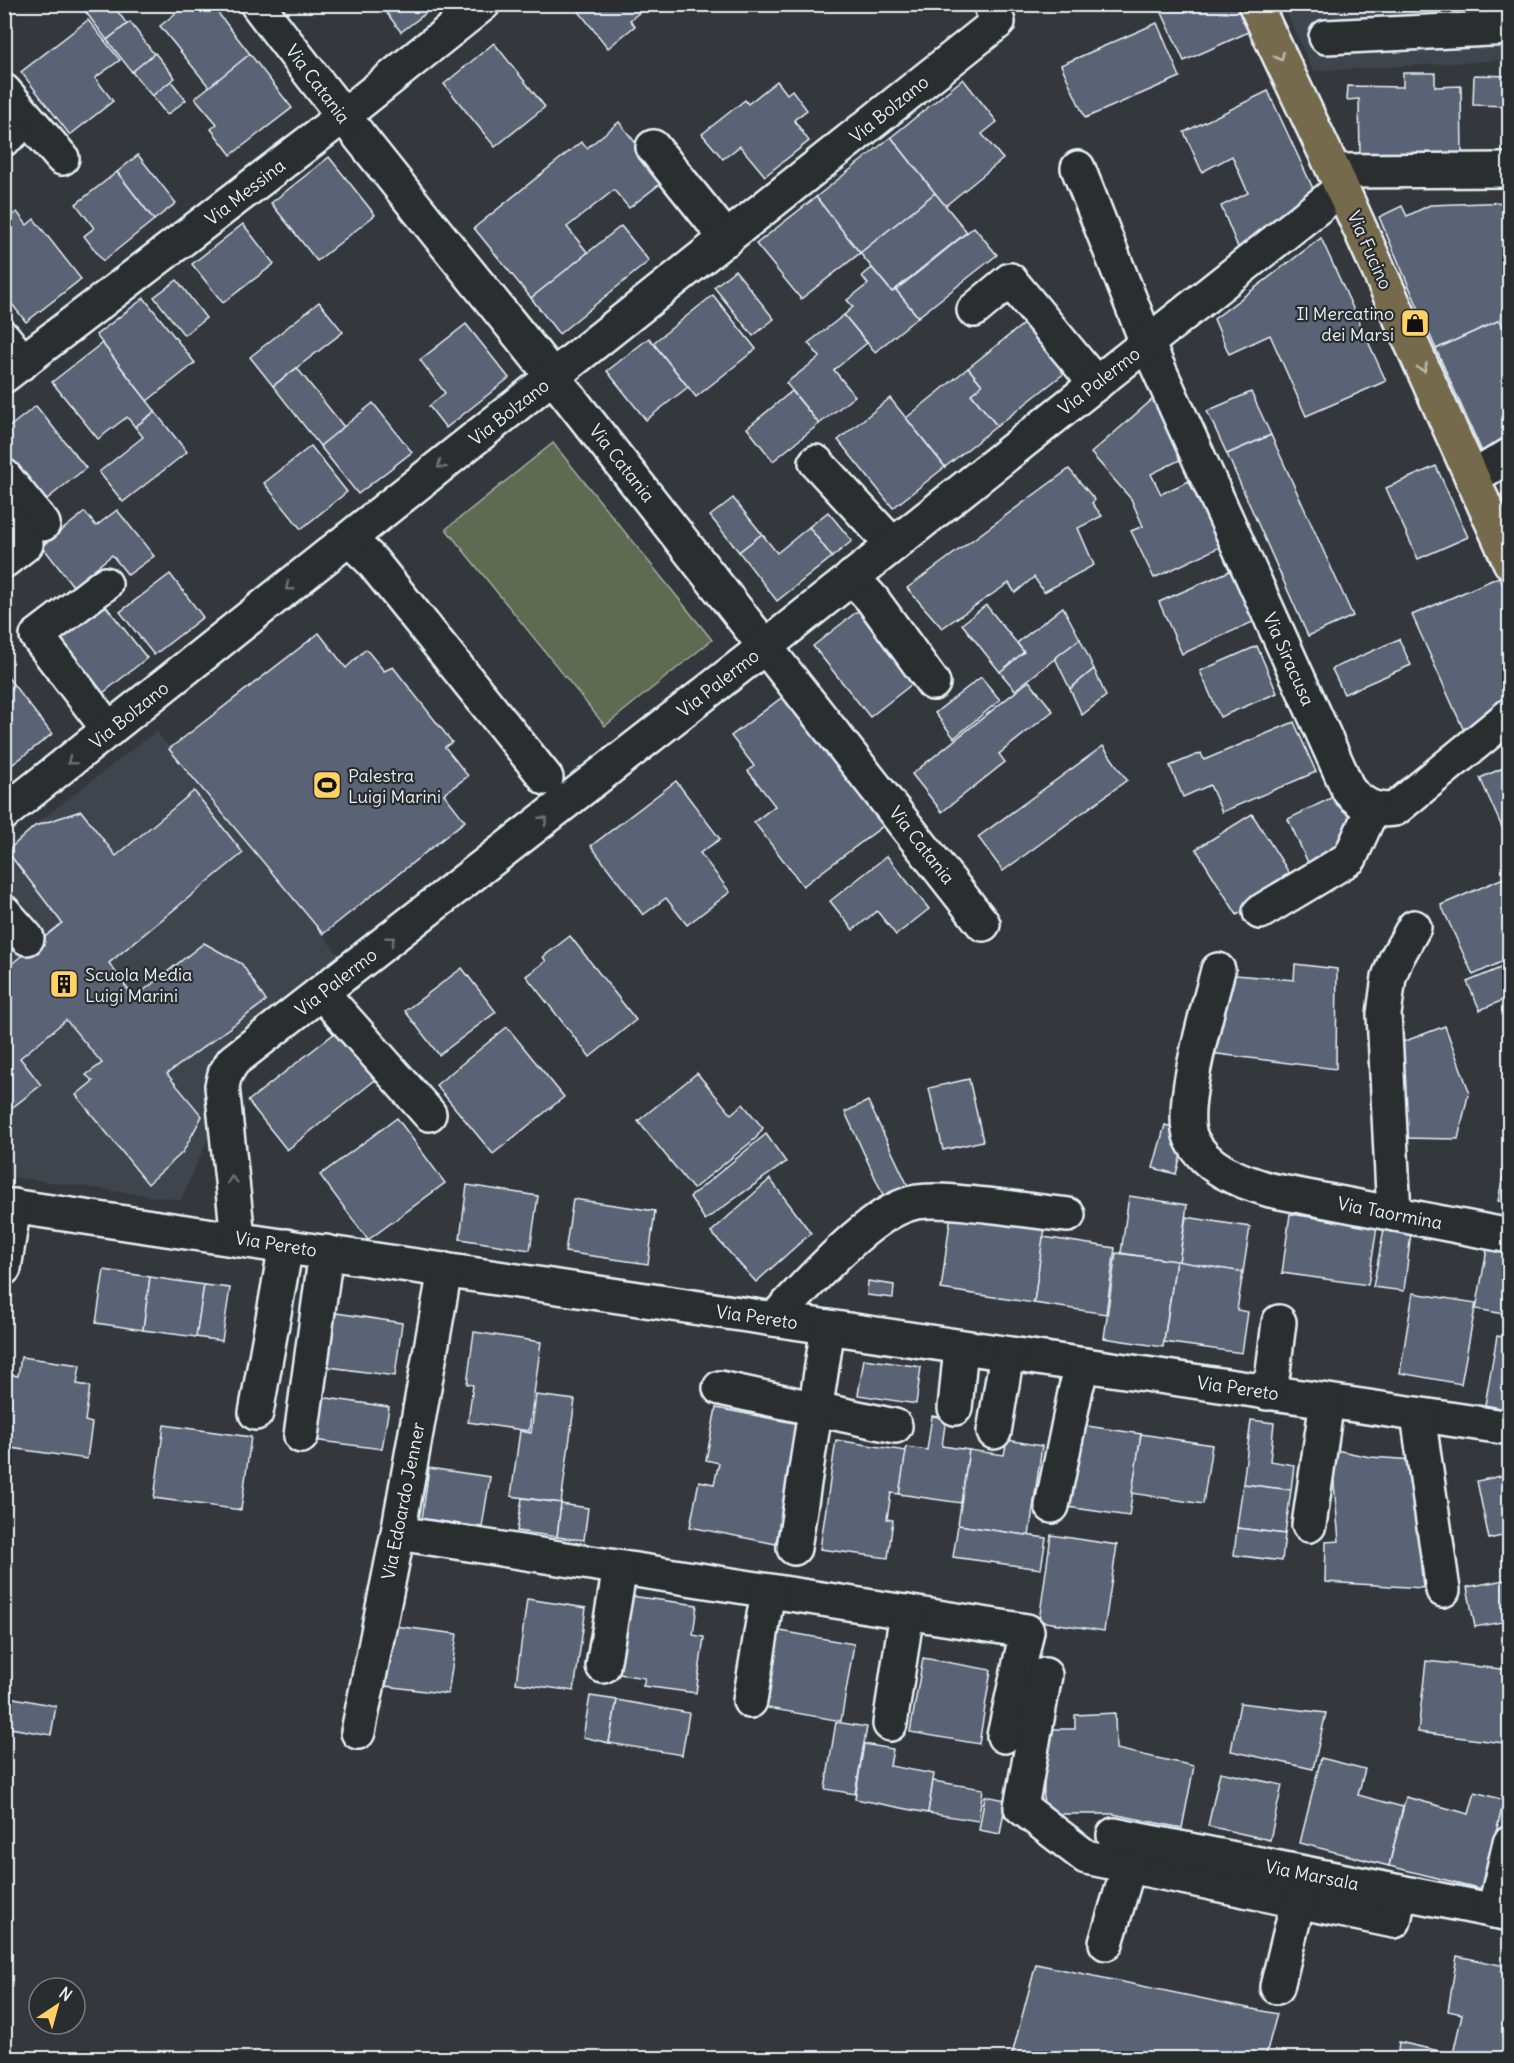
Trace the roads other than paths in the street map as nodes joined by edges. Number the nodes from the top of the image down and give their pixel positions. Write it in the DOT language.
graph roads {
  1 [pos="257,4"];
  2 [pos="483,4"];
  3 [pos="990,4"];
  4 [pos="1255,4"];
  5 [pos="1509,28"];
  6 [pos="1326,37"];
  7 [pos="4,91"];
  8 [pos="342,117"];
  9 [pos="4,122"];
  10 [pos="4,139"];
  11 [pos="653,147"];
  12 [pos="62,158"];
  13 [pos="1078,168"];
  14 [pos="1509,170"];
  15 [pos="1338,179"];
  16 [pos="727,239"];
  17 [pos="974,309"];
  18 [pos="1147,343"];
  19 [pos="11,359"];
  20 [pos="553,377"];
  21 [pos="1096,384"];
  22 [pos="1509,455"];
  23 [pos="816,462"];
  24 [pos="4,476"];
  25 [pos="1472,478"];
  26 [pos="4,515"];
  27 [pos="42,524"];
  28 [pos="349,539"];
  29 [pos="892,545"];
  30 [pos="4,561"];
  31 [pos="1509,562"];
  32 [pos="852,577"];
  33 [pos="105,584"];
  34 [pos="766,645"];
  35 [pos="933,683"];
  36 [pos="1509,715"];
  37 [pos="109,730"];
  38 [pos="546,778"];
  39 [pos="1372,809"];
  40 [pos="4,813"];
  41 [pos="4,912"];
  42 [pos="1260,912"];
  43 [pos="983,924"];
  44 [pos="1414,927"];
  45 [pos="27,938"];
  46 [pos="1218,970"];
  47 [pos="322,993"];
  48 [pos="429,1114"];
  49 [pos="9,1206"];
  50 [pos="1394,1214"];
  51 [pos="1068,1215"];
  52 [pos="1509,1236"];
  53 [pos="238,1238"];
  54 [pos="286,1246"];
  55 [pos="326,1252"];
  56 [pos="4,1268"];
  57 [pos="445,1270"];
  58 [pos="774,1319"];
  59 [pos="1279,1322"];
  60 [pos="828,1327"];
  61 [pos="961,1347"];
  62 [pos="1007,1354"];
  63 [pos="1083,1365"];
  64 [pos="720,1388"];
  65 [pos="1268,1393"];
  66 [pos="1327,1401"];
  67 [pos="955,1408"];
  68 [pos="816,1409"];
  69 [pos="256,1413"];
  70 [pos="1418,1415"];
  71 [pos="895,1426"];
  72 [pos="1509,1428"];
  73 [pos="994,1432"];
  74 [pos="301,1436"];
  75 [pos="1052,1506"];
  76 [pos="1309,1525"];
  77 [pos="398,1533"];
  78 [pos="794,1548"];
  79 [pos="610,1566"];
  80 [pos="1443,1590"];
  81 [pos="768,1591"];
  82 [pos="907,1612"];
  83 [pos="594,1662"];
  84 [pos="1045,1676"];
  85 [pos="750,1701"];
  86 [pos="890,1724"];
  87 [pos="358,1732"];
  88 [pos="1004,1736"];
  89 [pos="1114,1835"];
  90 [pos="1509,1843"];
  91 [pos="1129,1866"];
  92 [pos="1400,1892"];
  93 [pos="1298,1901"];
  94 [pos="1502,1912"];
  95 [pos="1106,1943"];
  96 [pos="1277,1987"];
  1 -- 8 [label="street, Via Catania"];
  2 -- 8 [label="street, Via Messina"];
  3 -- 16 [label="street, Via Bolzano"];
  4 -- 15 [label="main road, Via Fucino, one-way"];
  5 -- 6 [label="street"];
  7 -- 12 [label="street"];
  8 -- 19 [label="street, Via Messina"];
  8 -- 20 [label="street, Via Catania"];
  9 -- 10 [label="street"];
  11 -- 16 [label="street"];
  13 -- 18 [label="street, Via Siracusa"];
  14 -- 15 [label="street"];
  15 -- 18 [label="street, Via Palermo"];
  15 -- 25 [label="main road, Via Fucino, one-way"];
  16 -- 20 [label="street, Via Bolzano"];
  17 -- 21 [label="street"];
  18 -- 21 [label="street, Via Palermo"];
  18 -- 39 [label="street, Via Siracusa"];
  20 -- 28 [label="street, Via Bolzano, one-way"];
  20 -- 34 [label="street, Via Catania"];
  21 -- 29 [label="street, Via Palermo"];
  22 -- 25 [label="street"];
  23 -- 29 [label="street"];
  24 -- 27 [label="street"];
  25 -- 31 [label="main road, Via Fucino"];
  26 -- 30 [label="street"];
  28 -- 37 [label="street, Via Bolzano, one-way"];
  28 -- 38 [label="street"];
  29 -- 32 [label="street, Via Palermo"];
  32 -- 34 [label="street, Via Palermo"];
  32 -- 35 [label="street"];
  33 -- 37 [label="street"];
  34 -- 43 [label="street, Via Catania"];
  47 -- 34 [label="street, Via Palermo, one-way"];
  36 -- 39 [label="street"];
  37 -- 40 [label="street, Via Bolzano, one-way"];
  39 -- 42 [label="street"];
  41 -- 45 [label="street"];
  44 -- 50 [label="street"];
  46 -- 50 [label="street, Via Taormina"];
  47 -- 48 [label="street"];
  53 -- 47 [label="street, Via Palermo, one-way"];
  49 -- 53 [label="street, Via Pereto"];
  49 -- 56 [label="street"];
  50 -- 52 [label="street, Via Taormina"];
  51 -- 58 [label="street"];
  53 -- 54 [label="street, Via Pereto"];
  54 -- 55 [label="street, Via Pereto"];
  54 -- 69 [label="street"];
  55 -- 57 [label="street, Via Pereto"];
  55 -- 74 [label="street"];
  57 -- 58 [label="street, Via Pereto"];
  57 -- 77 [label="street, Via Edoardo Jenner"];
  58 -- 60 [label="street, Via Pereto"];
  59 -- 65 [label="street"];
  60 -- 61 [label="street, Via Pereto"];
  60 -- 68 [label="street"];
  61 -- 62 [label="street, Via Pereto"];
  61 -- 67 [label="street"];
  62 -- 63 [label="street, Via Pereto"];
  62 -- 73 [label="street"];
  63 -- 65 [label="street, Via Pereto"];
  63 -- 75 [label="street"];
  64 -- 68 [label="street"];
  65 -- 66 [label="street, Via Pereto"];
  66 -- 70 [label="street, Via Pereto"];
  66 -- 76 [label="street"];
  68 -- 71 [label="street"];
  68 -- 78 [label="street"];
  70 -- 72 [label="street, Via Pereto"];
  70 -- 80 [label="street"];
  77 -- 79 [label="street"];
  77 -- 87 [label="street, Via Edoardo Jenner"];
  79 -- 81 [label="street"];
  79 -- 83 [label="street"];
  81 -- 82 [label="street"];
  81 -- 85 [label="street"];
  82 -- 86 [label="street"];
  82 -- 88 [label="street"];
  84 -- 91 [label="street"];
  89 -- 92 [label="street, Via Marsala"];
  90 -- 94 [label="street"];
  91 -- 93 [label="street"];
  91 -- 95 [label="street"];
  92 -- 93 [label="street"];
  92 -- 94 [label="street, Via Marsala"];
  93 -- 96 [label="street"];
}
